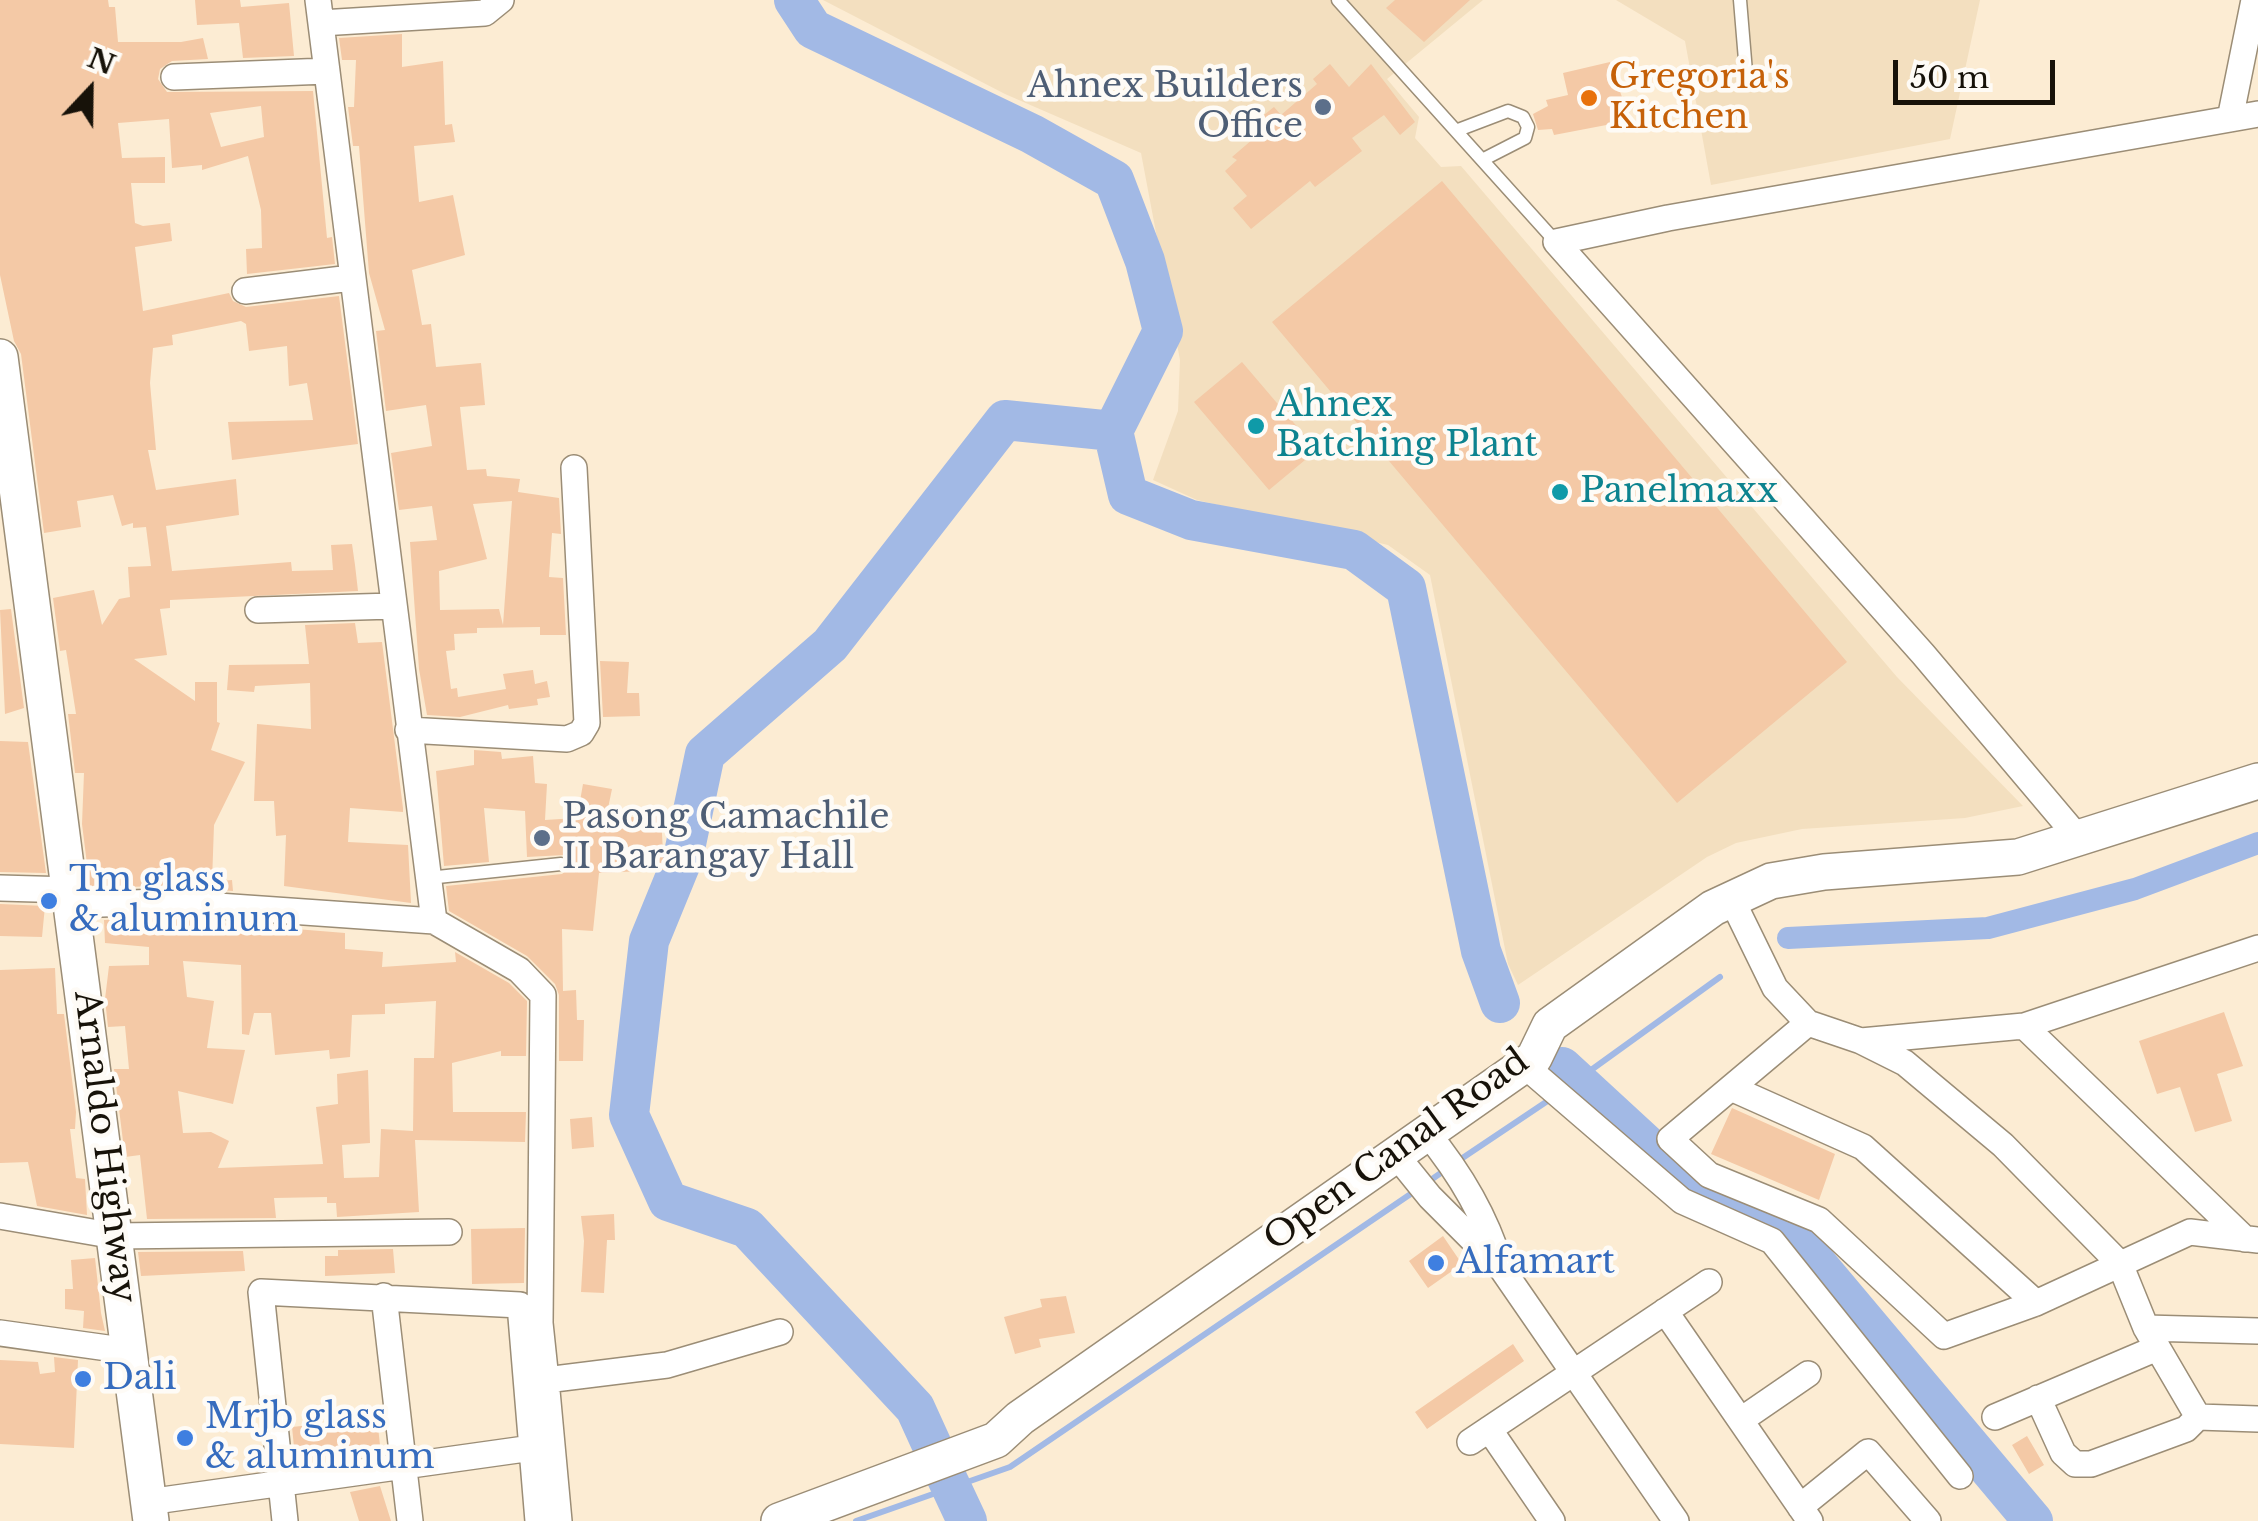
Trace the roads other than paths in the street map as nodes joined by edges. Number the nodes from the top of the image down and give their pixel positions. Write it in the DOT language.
graph roads {
  1 [pos="501,0"];
  2 [pos="1338,0"];
  3 [pos="1740,0"];
  4 [pos="2254,0"];
  5 [pos="320,11"];
  6 [pos="327,71"];
  7 [pos="174,77"];
  8 [pos="1747,84"];
  9 [pos="2258,114"];
  10 [pos="2230,119"];
  11 [pos="1458,130"];
  12 [pos="1484,160"];
  13 [pos="1556,242"];
  14 [pos="352,278"];
  15 [pos="245,291"];
  16 [pos="0,356"];
  17 [pos="574,468"];
  18 [pos="392,606"];
  19 [pos="258,610"];
  20 [pos="408,730"];
  21 [pos="2258,781"];
  22 [pos="2080,840"];
  23 [pos="560,864"];
  24 [pos="428,878"];
  25 [pos="0,888"];
  26 [pos="72,897"];
  27 [pos="1731,898"];
  28 [pos="434,921"];
  29 [pos="2258,948"];
  30 [pos="1808,1023"];
  31 [pos="2024,1026"];
  32 [pos="1861,1040"];
  33 [pos="1546,1081"];
  34 [pos="1731,1088"];
  35 [pos="1444,1155"];
  36 [pos="1414,1176"];
  37 [pos="1477,1207"];
  38 [pos="0,1216"];
  39 [pos="1456,1223"];
  40 [pos="449,1232"];
  41 [pos="114,1236"];
  42 [pos="2251,1240"];
  43 [pos="2120,1264"];
  44 [pos="1502,1268"];
  45 [pos="1709,1282"];
  46 [pos="384,1296"];
  47 [pos="2036,1303"];
  48 [pos="1666,1311"];
  49 [pos="0,1332"];
  50 [pos="780,1332"];
  51 [pos="2258,1332"];
  52 [pos="2152,1338"];
  53 [pos="129,1351"];
  54 [pos="1572,1372"];
  55 [pos="1808,1374"];
  56 [pos="546,1380"];
  57 [pos="2038,1398"];
  58 [pos="1996,1417"];
  59 [pos="2198,1417"];
  60 [pos="1742,1420"];
  61 [pos="2258,1420"];
  62 [pos="532,1448"];
  63 [pos="405,1466"];
  64 [pos="1960,1476"];
  65 [pos="281,1484"];
  66 [pos="150,1512"];
  67 [pos="1805,1514"];
  68 [pos="285,1521"];
  69 [pos="410,1521"];
  70 [pos="538,1521"];
  71 [pos="559,1521"];
  72 [pos="780,1521"];
  73 [pos="1552,1521"];
  74 [pos="1676,1521"];
  75 [pos="1928,1521"];
  1 -- 5 [label="street"];
  2 -- 11 [label="lane"];
  3 -- 8 [label="lane"];
  4 -- 10 [label="street"];
  5 -- 6 [label="street"];
  6 -- 7 [label="street"];
  6 -- 14 [label="street"];
  9 -- 10 [label="street"];
  10 -- 13 [label="street"];
  11 -- 12 [label="lane"];
  11 -- 12 [label="lane"];
  12 -- 13 [label="lane"];
  13 -- 22 [label="street"];
  14 -- 15 [label="street"];
  14 -- 18 [label="street"];
  16 -- 26 [label="main road, Arnaldo Highway"];
  17 -- 20 [label="street"];
  18 -- 19 [label="street"];
  18 -- 20 [label="street"];
  20 -- 24 [label="street"];
  21 -- 22 [label="main road, Open Canal Road"];
  22 -- 27 [label="main road, Open Canal Road"];
  23 -- 24 [label="lane"];
  24 -- 28 [label="street"];
  25 -- 26 [label="street"];
  26 -- 28 [label="street"];
  26 -- 41 [label="main road, Arnaldo Highway"];
  27 -- 30 [label="street"];
  27 -- 33 [label="main road, Open Canal Road"];
  28 -- 56 [label="street"];
  29 -- 31 [label="street"];
  30 -- 32 [label="street"];
  30 -- 34 [label="street"];
  31 -- 32 [label="street"];
  31 -- 42 [label="street"];
  32 -- 43 [label="street"];
  33 -- 35 [label="main road, Open Canal Road"];
  33 -- 64 [label="street"];
  34 -- 47 [label="street"];
  34 -- 47 [label="street"];
  35 -- 36 [label="main road, Open Canal Road"];
  35 -- 37 [label="street"];
  36 -- 39 [label="street"];
  36 -- 72 [label="main road, Open Canal Road"];
  37 -- 39 [label="lane"];
  37 -- 44 [label="street"];
  38 -- 41 [label="street"];
  39 -- 44 [label="street"];
  40 -- 41 [label="street"];
  41 -- 53 [label="main road, Arnaldo Highway"];
  42 -- 43 [label="street"];
  43 -- 47 [label="street"];
  43 -- 52 [label="street"];
  44 -- 54 [label="street"];
  45 -- 48 [label="street"];
  46 -- 62 [label="street"];
  46 -- 63 [label="street"];
  46 -- 65 [label="street"];
  48 -- 54 [label="street"];
  48 -- 60 [label="street"];
  49 -- 53 [label="street"];
  50 -- 56 [label="street"];
  51 -- 52 [label="street"];
  52 -- 57 [label="street"];
  52 -- 59 [label="street"];
  53 -- 66 [label="main road, Arnaldo Highway"];
  54 -- 73 [label="street"];
  54 -- 74 [label="street"];
  55 -- 60 [label="street"];
  56 -- 71 [label="street"];
  57 -- 58 [label="street"];
  57 -- 59 [label="street"];
  59 -- 61 [label="street"];
  60 -- 67 [label="street"];
  62 -- 63 [label="street"];
  62 -- 70 [label="street"];
  63 -- 65 [label="street"];
  63 -- 69 [label="street"];
  65 -- 66 [label="street"];
  65 -- 68 [label="street"];
  67 -- 75 [label="street"];
}
